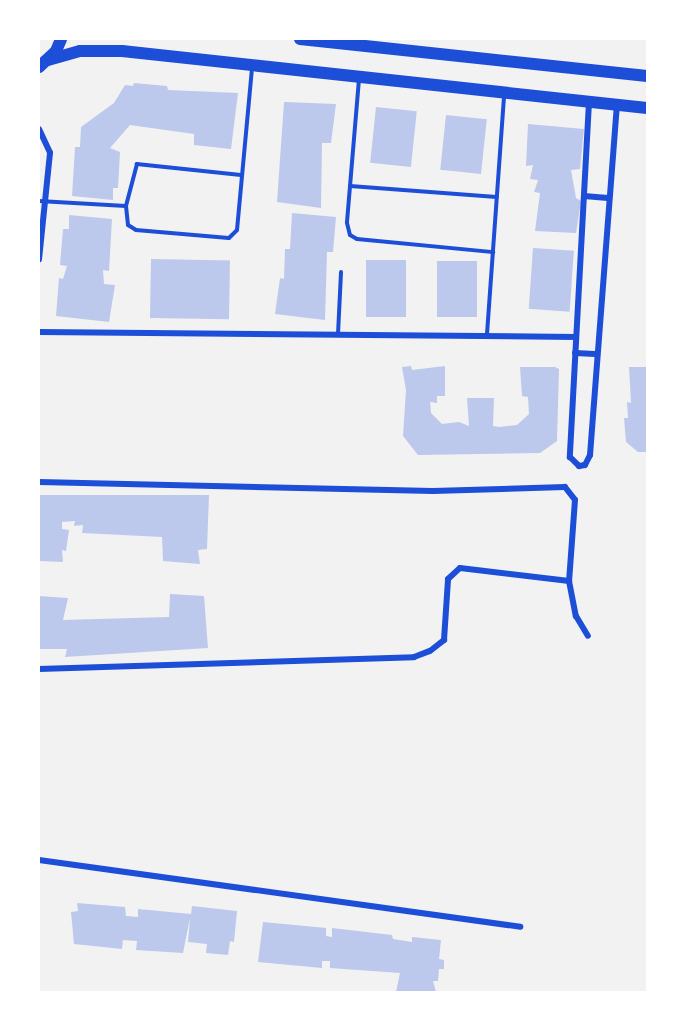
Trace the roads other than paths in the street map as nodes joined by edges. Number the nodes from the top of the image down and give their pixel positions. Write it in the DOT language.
graph roads {
  1 [pos="61,39"];
  2 [pos="300,39"];
  3 [pos="44,63"];
  4 [pos="252,66"];
  5 [pos="647,75"];
  6 [pos="359,76"];
  7 [pos="504,92"];
  8 [pos="589,102"];
  9 [pos="617,105"];
  10 [pos="647,108"];
  11 [pos="39,129"];
  12 [pos="241,175"];
  13 [pos="350,186"];
  14 [pos="584,196"];
  15 [pos="496,197"];
  16 [pos="608,198"];
  17 [pos="42,201"];
  18 [pos="126,206"];
  19 [pos="493,252"];
  20 [pos="39,259"];
  21 [pos="341,272"];
  22 [pos="39,332"];
  23 [pos="338,333"];
  24 [pos="487,334"];
  25 [pos="576,337"];
  26 [pos="575,353"];
  27 [pos="595,354"];
  28 [pos="39,482"];
  29 [pos="569,581"];
  30 [pos="588,636"];
  31 [pos="39,669"];
  32 [pos="39,860"];
  33 [pos="520,927"];
  1 -- 3 [label="main road"];
  2 -- 5 [label="main road"];
  3 -- 4 [label="main road"];
  4 -- 6 [label="main road"];
  4 -- 12 [label="lane"];
  6 -- 7 [label="main road"];
  6 -- 13 [label="lane"];
  7 -- 8 [label="main road"];
  7 -- 15 [label="lane"];
  8 -- 9 [label="main road"];
  8 -- 14 [label="street"];
  9 -- 10 [label="main road"];
  9 -- 16 [label="street"];
  11 -- 17 [label="street"];
  12 -- 18 [label="lane"];
  12 -- 18 [label="lane"];
  13 -- 15 [label="lane"];
  13 -- 19 [label="lane"];
  14 -- 16 [label="street"];
  14 -- 25 [label="street"];
  15 -- 19 [label="lane"];
  16 -- 27 [label="street"];
  17 -- 18 [label="lane"];
  17 -- 20 [label="street"];
  19 -- 24 [label="lane"];
  21 -- 23 [label="lane"];
  22 -- 23 [label="street"];
  23 -- 24 [label="street"];
  24 -- 25 [label="street"];
  25 -- 26 [label="street"];
  26 -- 27 [label="street"];
  26 -- 27 [label="street"];
  28 -- 29 [label="street"];
  29 -- 30 [label="street"];
  29 -- 31 [label="street"];
  32 -- 33 [label="street"];
}
